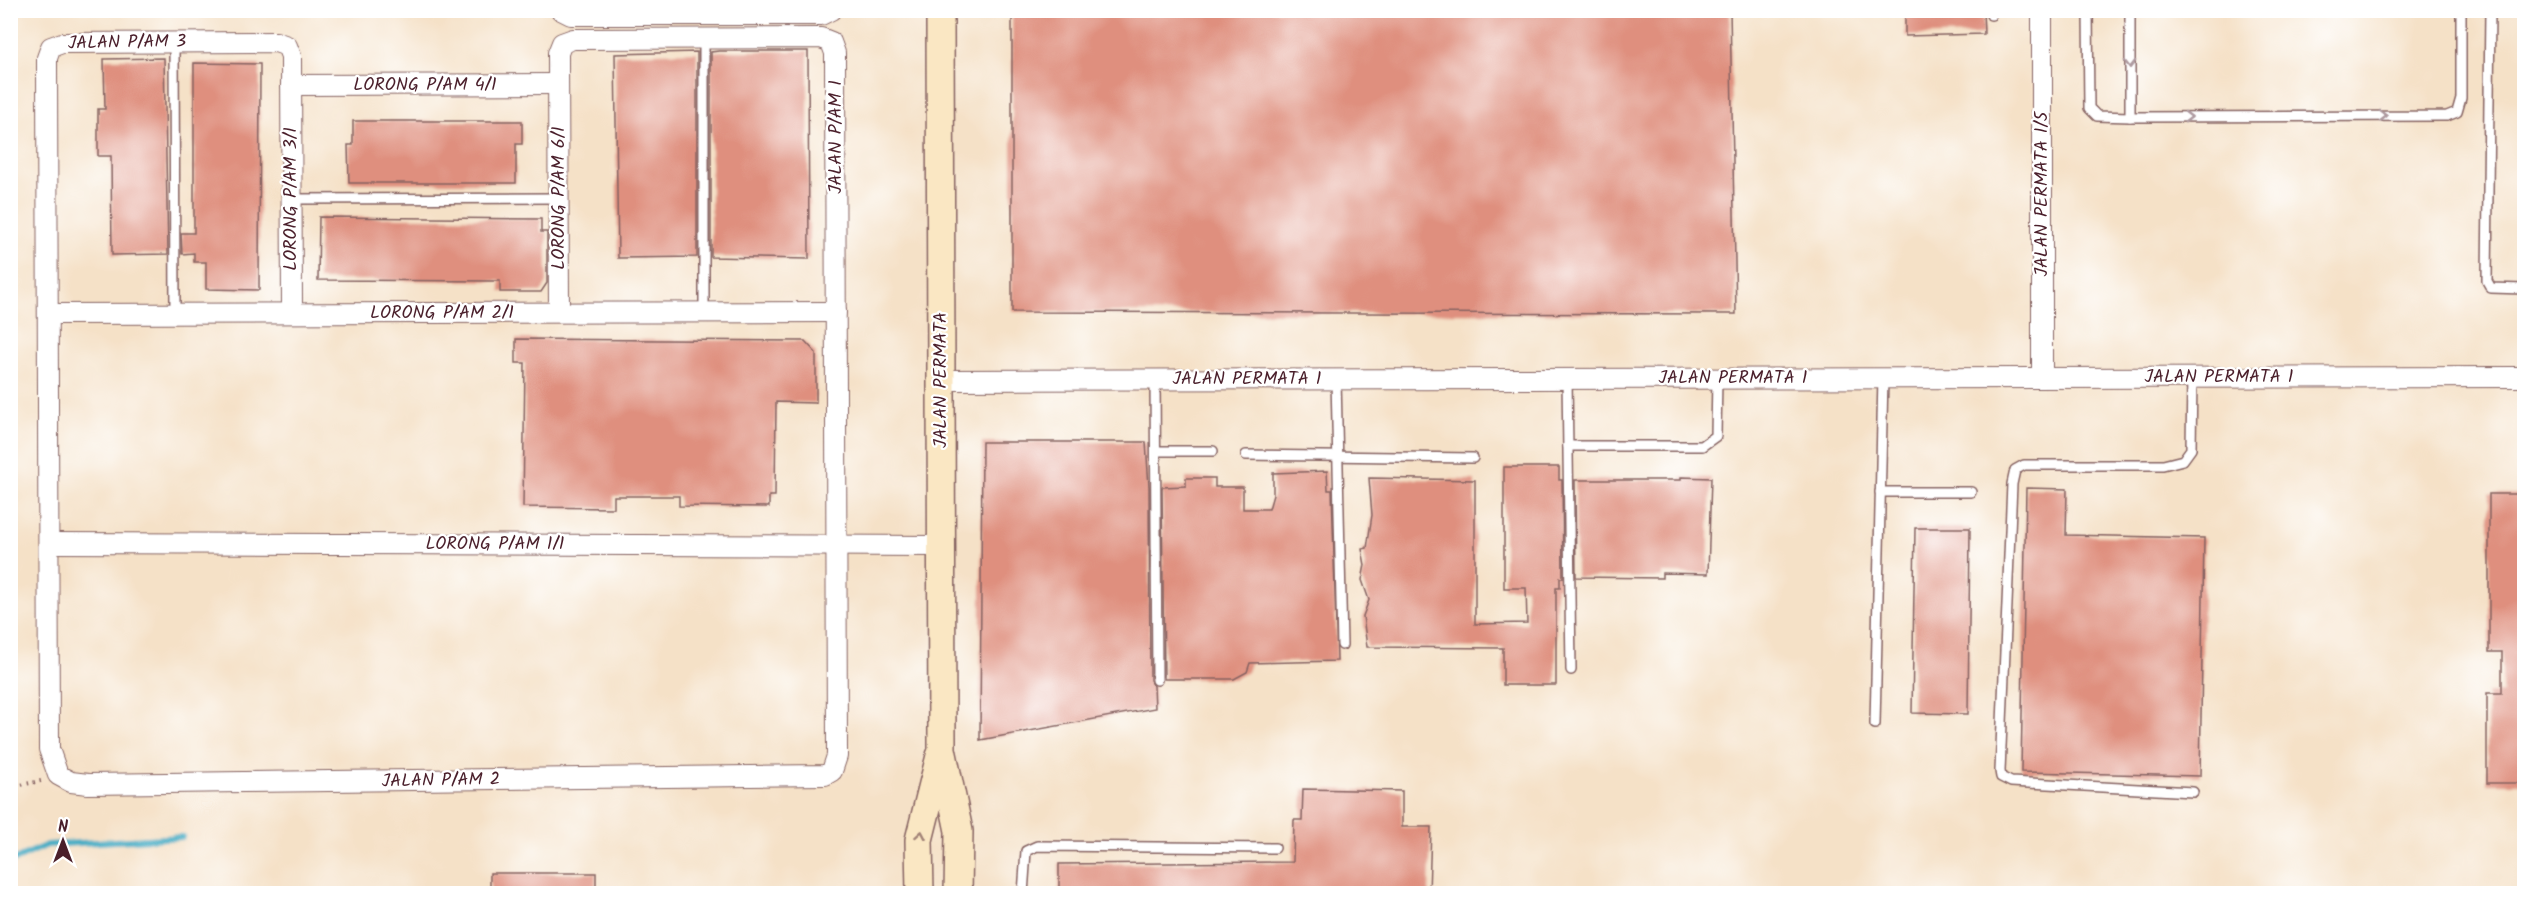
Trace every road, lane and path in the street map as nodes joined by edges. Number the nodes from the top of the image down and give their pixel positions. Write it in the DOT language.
graph roads {
  1 [pos="561,10"];
  2 [pos="831,10"];
  3 [pos="940,10"];
  4 [pos="2042,10"];
  5 [pos="2088,10"];
  6 [pos="2130,10"];
  7 [pos="2461,10"];
  8 [pos="2490,10"];
  9 [pos="698,13"];
  10 [pos="704,38"];
  11 [pos="174,42"];
  12 [pos="558,84"];
  13 [pos="291,85"];
  14 [pos="2130,117"];
  15 [pos="558,198"];
  16 [pos="291,199"];
  17 [pos="2524,289"];
  18 [pos="559,312"];
  19 [pos="705,312"];
  20 [pos="836,312"];
  21 [pos="175,313"];
  22 [pos="292,313"];
  23 [pos="48,314"];
  24 [pos="2192,377"];
  25 [pos="2524,377"];
  26 [pos="1567,378"];
  27 [pos="1717,378"];
  28 [pos="1883,378"];
  29 [pos="2042,378"];
  30 [pos="1155,379"];
  31 [pos="1336,379"];
  32 [pos="941,380"];
  33 [pos="1568,446"];
  34 [pos="1213,451"];
  35 [pos="1156,452"];
  36 [pos="1245,455"];
  37 [pos="1338,456"];
  38 [pos="1473,458"];
  39 [pos="1880,492"];
  40 [pos="1971,492"];
  41 [pos="49,543"];
  42 [pos="837,546"];
  43 [pos="941,546"];
  44 [pos="1342,645"];
  45 [pos="1571,670"];
  46 [pos="1158,680"];
  47 [pos="1875,724"];
  48 [pos="942,749"];
  49 [pos="58,775"];
  50 [pos="10,787"];
  51 [pos="2193,792"];
  52 [pos="1275,848"];
  53 [pos="920,894"];
  54 [pos="958,894"];
  55 [pos="1023,894"];
  1 -- 9 [label="street"];
  2 -- 9 [label="street"];
  3 -- 32 [label="street, JALAN PERMATA"];
  4 -- 29 [label="street, JALAN PERMATA 1/5"];
  5 -- 14 [label="lane"];
  6 -- 14 [label="lane, one-way"];
  14 -- 7 [label="lane, one-way"];
  8 -- 17 [label="lane"];
  10 -- 12 [label="street, JALAN P/AM 1"];
  10 -- 19 [label="lane"];
  10 -- 20 [label="street, JALAN P/AM 1"];
  11 -- 13 [label="street, JALAN P/AM 3"];
  11 -- 21 [label="lane"];
  11 -- 23 [label="street, JALAN P/AM 3"];
  12 -- 13 [label="street, LORONG P/AM 4/1"];
  12 -- 15 [label="street, LORONG P/AM 6/1"];
  13 -- 16 [label="street, LORONG P/AM 3/1"];
  15 -- 16 [label="lane"];
  15 -- 18 [label="street, LORONG P/AM 6/1"];
  16 -- 22 [label="street, LORONG P/AM 3/1"];
  18 -- 19 [label="street, LORONG P/AM 2/1"];
  18 -- 22 [label="street, LORONG P/AM 2/1"];
  19 -- 20 [label="street, LORONG P/AM 2/1"];
  20 -- 42 [label="street, JALAN P/AM 1"];
  21 -- 22 [label="street, LORONG P/AM 2/1"];
  21 -- 23 [label="street, LORONG P/AM 2/1"];
  23 -- 41 [label="street"];
  24 -- 25 [label="street, JALAN PERMATA 1"];
  24 -- 29 [label="street, JALAN PERMATA 1"];
  24 -- 51 [label="lane"];
  26 -- 27 [label="street, JALAN PERMATA 1"];
  26 -- 31 [label="street, JALAN PERMATA 1"];
  26 -- 33 [label="lane"];
  27 -- 28 [label="street, JALAN PERMATA 1"];
  27 -- 33 [label="lane"];
  28 -- 29 [label="street, JALAN PERMATA 1"];
  28 -- 39 [label="lane"];
  30 -- 31 [label="street, JALAN PERMATA 1"];
  30 -- 32 [label="street, JALAN PERMATA 1"];
  30 -- 35 [label="lane"];
  31 -- 37 [label="lane"];
  32 -- 43 [label="street, JALAN PERMATA"];
  33 -- 45 [label="lane"];
  34 -- 35 [label="lane"];
  35 -- 46 [label="lane"];
  36 -- 37 [label="lane"];
  37 -- 38 [label="lane"];
  37 -- 44 [label="lane"];
  39 -- 40 [label="lane"];
  39 -- 47 [label="lane"];
  41 -- 42 [label="street, LORONG P/AM 1/1"];
  41 -- 49 [label="street"];
  42 -- 43 [label="street, LORONG P/AM 1/1"];
  42 -- 49 [label="street, JALAN P/AM 2"];
  43 -- 48 [label="street, JALAN PERMATA"];
  53 -- 48 [label="street, JALAN PERMATA, one-way"];
  48 -- 54 [label="street, JALAN PERMATA"];
  49 -- 50 [label="path"];
  52 -- 55 [label="lane"];
}
